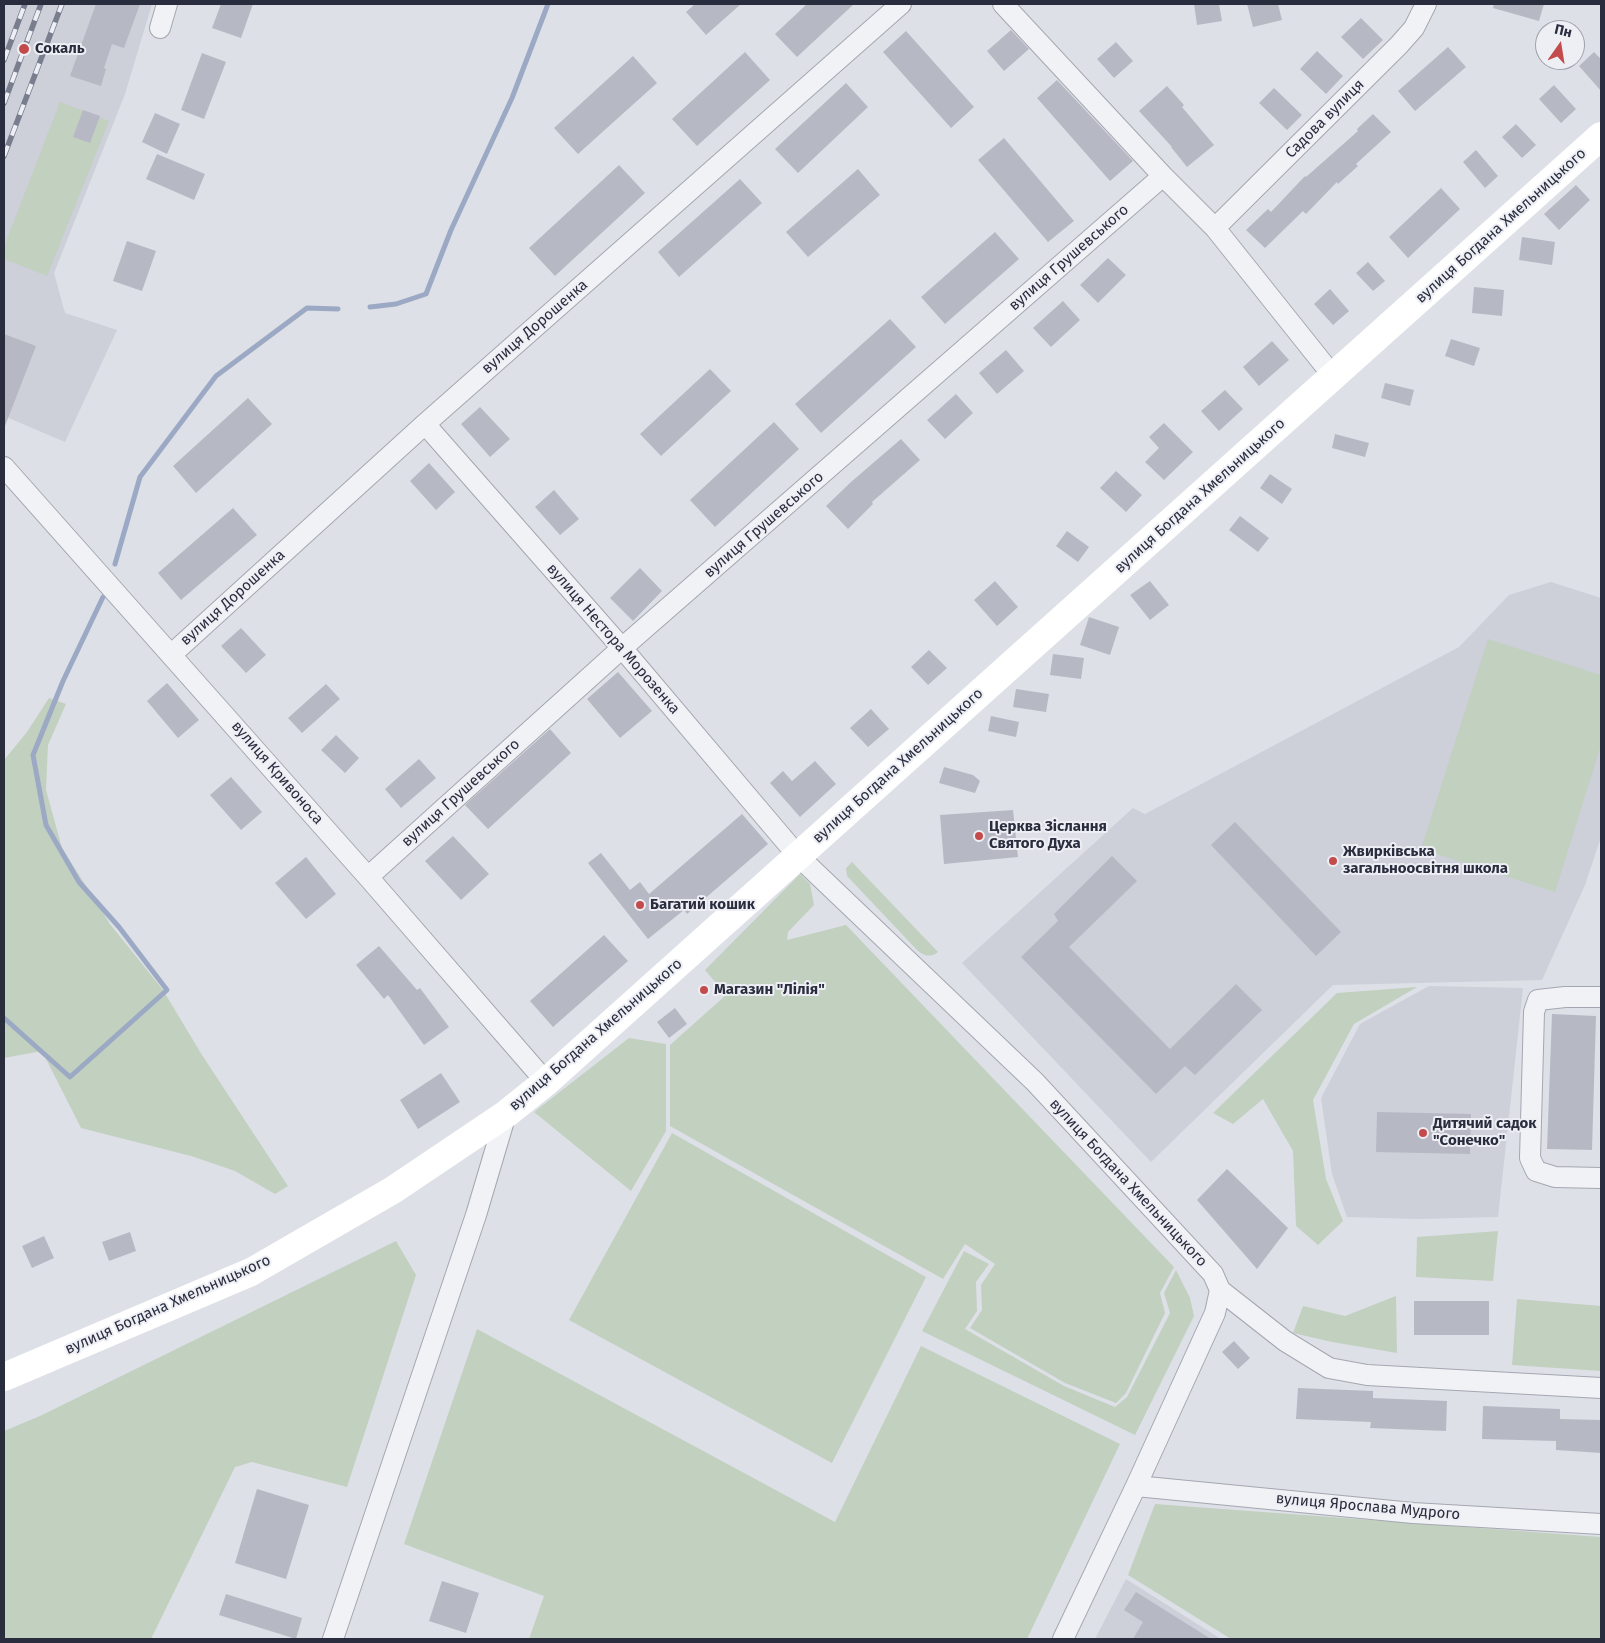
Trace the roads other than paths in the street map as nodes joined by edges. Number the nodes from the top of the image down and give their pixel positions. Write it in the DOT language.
graph roads {
  1 [pos="167,4"];
  2 [pos="901,4"];
  3 [pos="1003,4"];
  4 [pos="1426,4"];
  5 [pos="160,28"];
  6 [pos="1601,136"];
  7 [pos="1163,176"];
  8 [pos="1215,228"];
  9 [pos="1333,376"];
  10 [pos="425,424"];
  11 [pos="4,467"];
  12 [pos="622,648"];
  13 [pos="172,654"];
  14 [pos="798,856"];
  15 [pos="368,877"];
  16 [pos="1601,997"];
  17 [pos="546,1082"];
  18 [pos="506,1114"];
  19 [pos="1601,1178"];
  20 [pos="1220,1290"];
  21 [pos="4,1377"];
  22 [pos="1601,1388"];
  23 [pos="1136,1486"];
  24 [pos="1601,1524"];
  25 [pos="333,1639"];
  26 [pos="1063,1639"];
  1 -- 5 [label="street"];
  2 -- 10 [label="street, вулиця Дорошенка"];
  3 -- 7 [label="street"];
  4 -- 8 [label="street, Садова вулиця"];
  6 -- 9 [label="street, вулиця Богдана Хмельницького"];
  7 -- 8 [label="street"];
  7 -- 12 [label="street, вулиця Грушевського"];
  8 -- 9 [label="street"];
  9 -- 14 [label="street, вулиця Богдана Хмельницького"];
  10 -- 12 [label="street, вулиця Нестора Морозенка"];
  10 -- 13 [label="street, вулиця Дорошенка"];
  11 -- 13 [label="street, вулиця Кривоноса"];
  12 -- 14 [label="street, вулиця Нестора Морозенка"];
  12 -- 15 [label="street, вулиця Грушевського"];
  13 -- 15 [label="street, вулиця Кривоноса"];
  14 -- 17 [label="street, вулиця Богдана Хмельницького"];
  14 -- 20 [label="street, вулиця Богдана Хмельницького"];
  15 -- 17 [label="street, вулиця Кривоноса"];
  16 -- 19 [label="street"];
  17 -- 18 [label="street, вулиця Богдана Хмельницького"];
  18 -- 21 [label="street, вулиця Богдана Хмельницького"];
  18 -- 25 [label="street"];
  20 -- 22 [label="street"];
  20 -- 23 [label="street"];
  23 -- 24 [label="street, вулиця Ярослава Мудрого"];
  23 -- 26 [label="street"];
}
